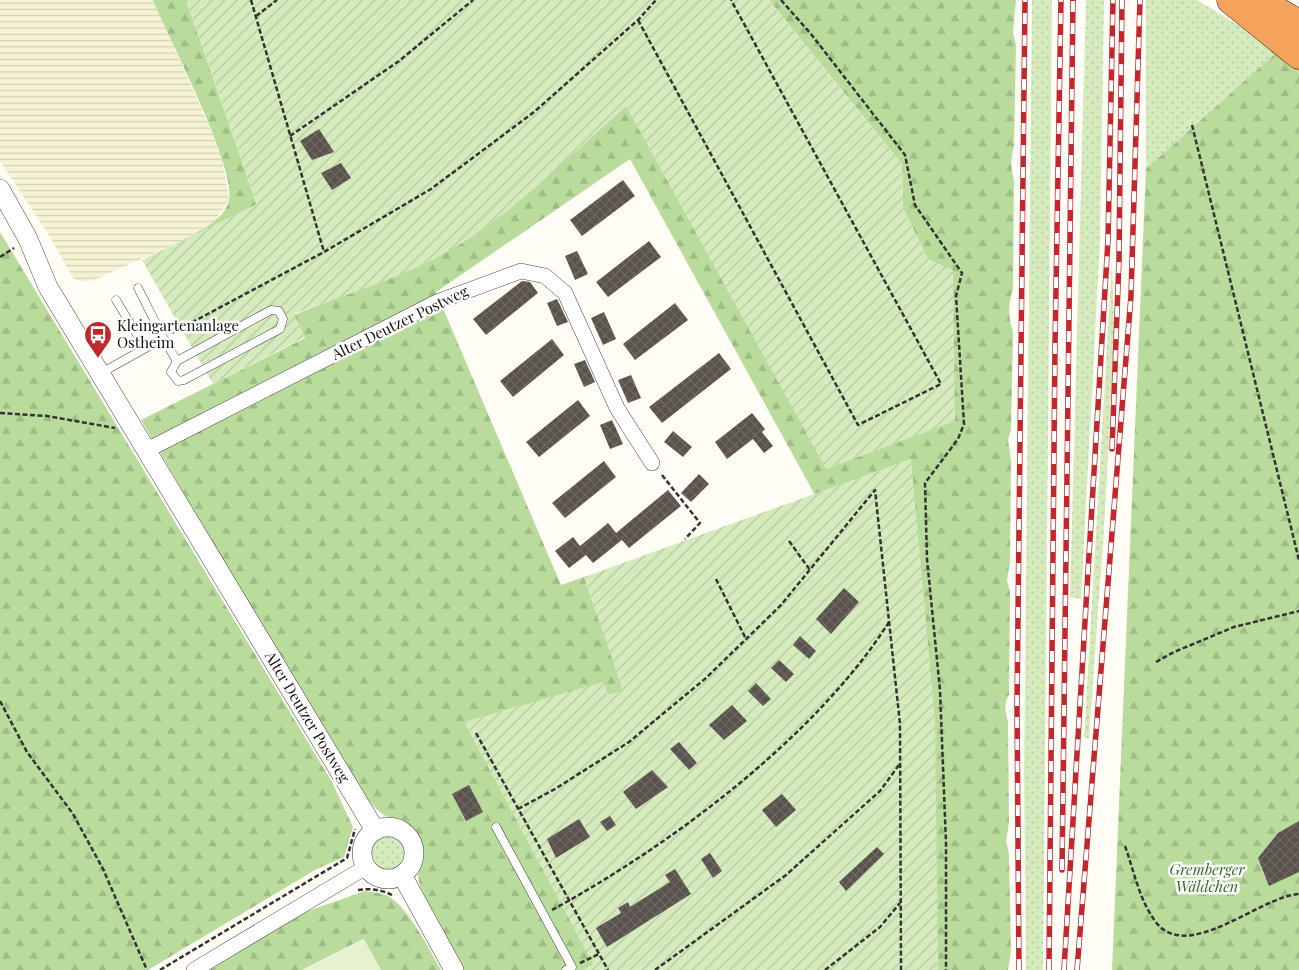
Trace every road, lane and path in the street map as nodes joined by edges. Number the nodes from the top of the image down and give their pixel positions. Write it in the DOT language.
graph roads {
  1 [pos="251,0"];
  2 [pos="277,0"];
  3 [pos="473,0"];
  4 [pos="656,0"];
  5 [pos="732,0"];
  6 [pos="781,0"];
  7 [pos="1231,0"];
  8 [pos="1258,0"];
  9 [pos="256,16"];
  10 [pos="638,20"];
  11 [pos="1287,30"];
  12 [pos="1299,50"];
  13 [pos="1299,55"];
  14 [pos="1192,125"];
  15 [pos="290,136"];
  16 [pos="0,189"];
  17 [pos="18,245"];
  18 [pos="324,252"];
  19 [pos="0,257"];
  20 [pos="138,288"];
  21 [pos="116,300"];
  22 [pos="162,339"];
  23 [pos="145,348"];
  24 [pos="177,361"];
  25 [pos="100,374"];
  26 [pos="0,413"];
  27 [pos="119,428"];
  28 [pos="147,450"];
  29 [pos="652,463"];
  30 [pos="685,539"];
  31 [pos="790,541"];
  32 [pos="1299,560"];
  33 [pos="810,570"];
  34 [pos="716,580"];
  35 [pos="1299,611"];
  36 [pos="890,621"];
  37 [pos="746,639"];
  38 [pos="1156,662"];
  39 [pos="0,701"];
  40 [pos="476,733"];
  41 [pos="900,765"];
  42 [pos="518,810"];
  43 [pos="496,827"];
  44 [pos="374,830"];
  45 [pos="1125,846"];
  46 [pos="334,866"];
  47 [pos="366,867"];
  48 [pos="402,875"];
  49 [pos="342,880"];
  50 [pos="1299,894"];
  51 [pos="569,900"];
  52 [pos="399,901"];
  53 [pos="900,903"];
  54 [pos="544,914"];
  55 [pos="599,954"];
  56 [pos="569,968"];
  57 [pos="147,970"];
  58 [pos="160,970"];
  59 [pos="194,970"];
  60 [pos="454,970"];
  61 [pos="608,970"];
  62 [pos="655,970"];
  63 [pos="825,970"];
  64 [pos="901,970"];
  65 [pos="946,970"];
  1 -- 9 [label="path"];
  2 -- 9 [label="path"];
  3 -- 15 [label="path"];
  4 -- 10 [label="path"];
  5 -- 10 [label="path"];
  6 -- 65 [label="path"];
  7 -- 11 [label="highway"];
  8 -- 11 [label="highway"];
  9 -- 15 [label="path"];
  10 -- 18 [label="path"];
  11 -- 12 [label="highway"];
  11 -- 13 [label="highway"];
  14 -- 32 [label="path"];
  15 -- 18 [label="path"];
  16 -- 25 [label="street, Alter Deutzer Postweg"];
  17 -- 19 [label="path"];
  18 -- 22 [label="path"];
  20 -- 22 [label="lane"];
  21 -- 23 [label="lane"];
  22 -- 23 [label="lane"];
  22 -- 24 [label="lane"];
  23 -- 25 [label="lane"];
  24 -- 24 [label="lane"];
  25 -- 28 [label="street, Alter Deutzer Postweg"];
  26 -- 27 [label="path"];
  28 -- 29 [label="street, Alter Deutzer Postweg"];
  28 -- 44 [label="street, Alter Deutzer Postweg"];
  29 -- 30 [label="path"];
  31 -- 33 [label="path"];
  33 -- 36 [label="path"];
  33 -- 37 [label="path"];
  34 -- 37 [label="path"];
  35 -- 38 [label="path"];
  36 -- 41 [label="path"];
  36 -- 51 [label="path"];
  37 -- 42 [label="path"];
  39 -- 57 [label="path"];
  40 -- 42 [label="path"];
  41 -- 53 [label="path"];
  41 -- 62 [label="path"];
  42 -- 51 [label="path"];
  43 -- 54 [label="lane"];
  44 -- 47 [label="street"];
  44 -- 48 [label="street"];
  45 -- 50 [label="path"];
  46 -- 58 [label="path"];
  47 -- 48 [label="street"];
  47 -- 49 [label="street"];
  48 -- 60 [label="street"];
  49 -- 52 [label="path"];
  49 -- 59 [label="street"];
  51 -- 54 [label="path"];
  51 -- 55 [label="path"];
  53 -- 63 [label="path"];
  53 -- 64 [label="path"];
  54 -- 56 [label="lane"];
  55 -- 56 [label="path"];
  55 -- 61 [label="path"];
}
